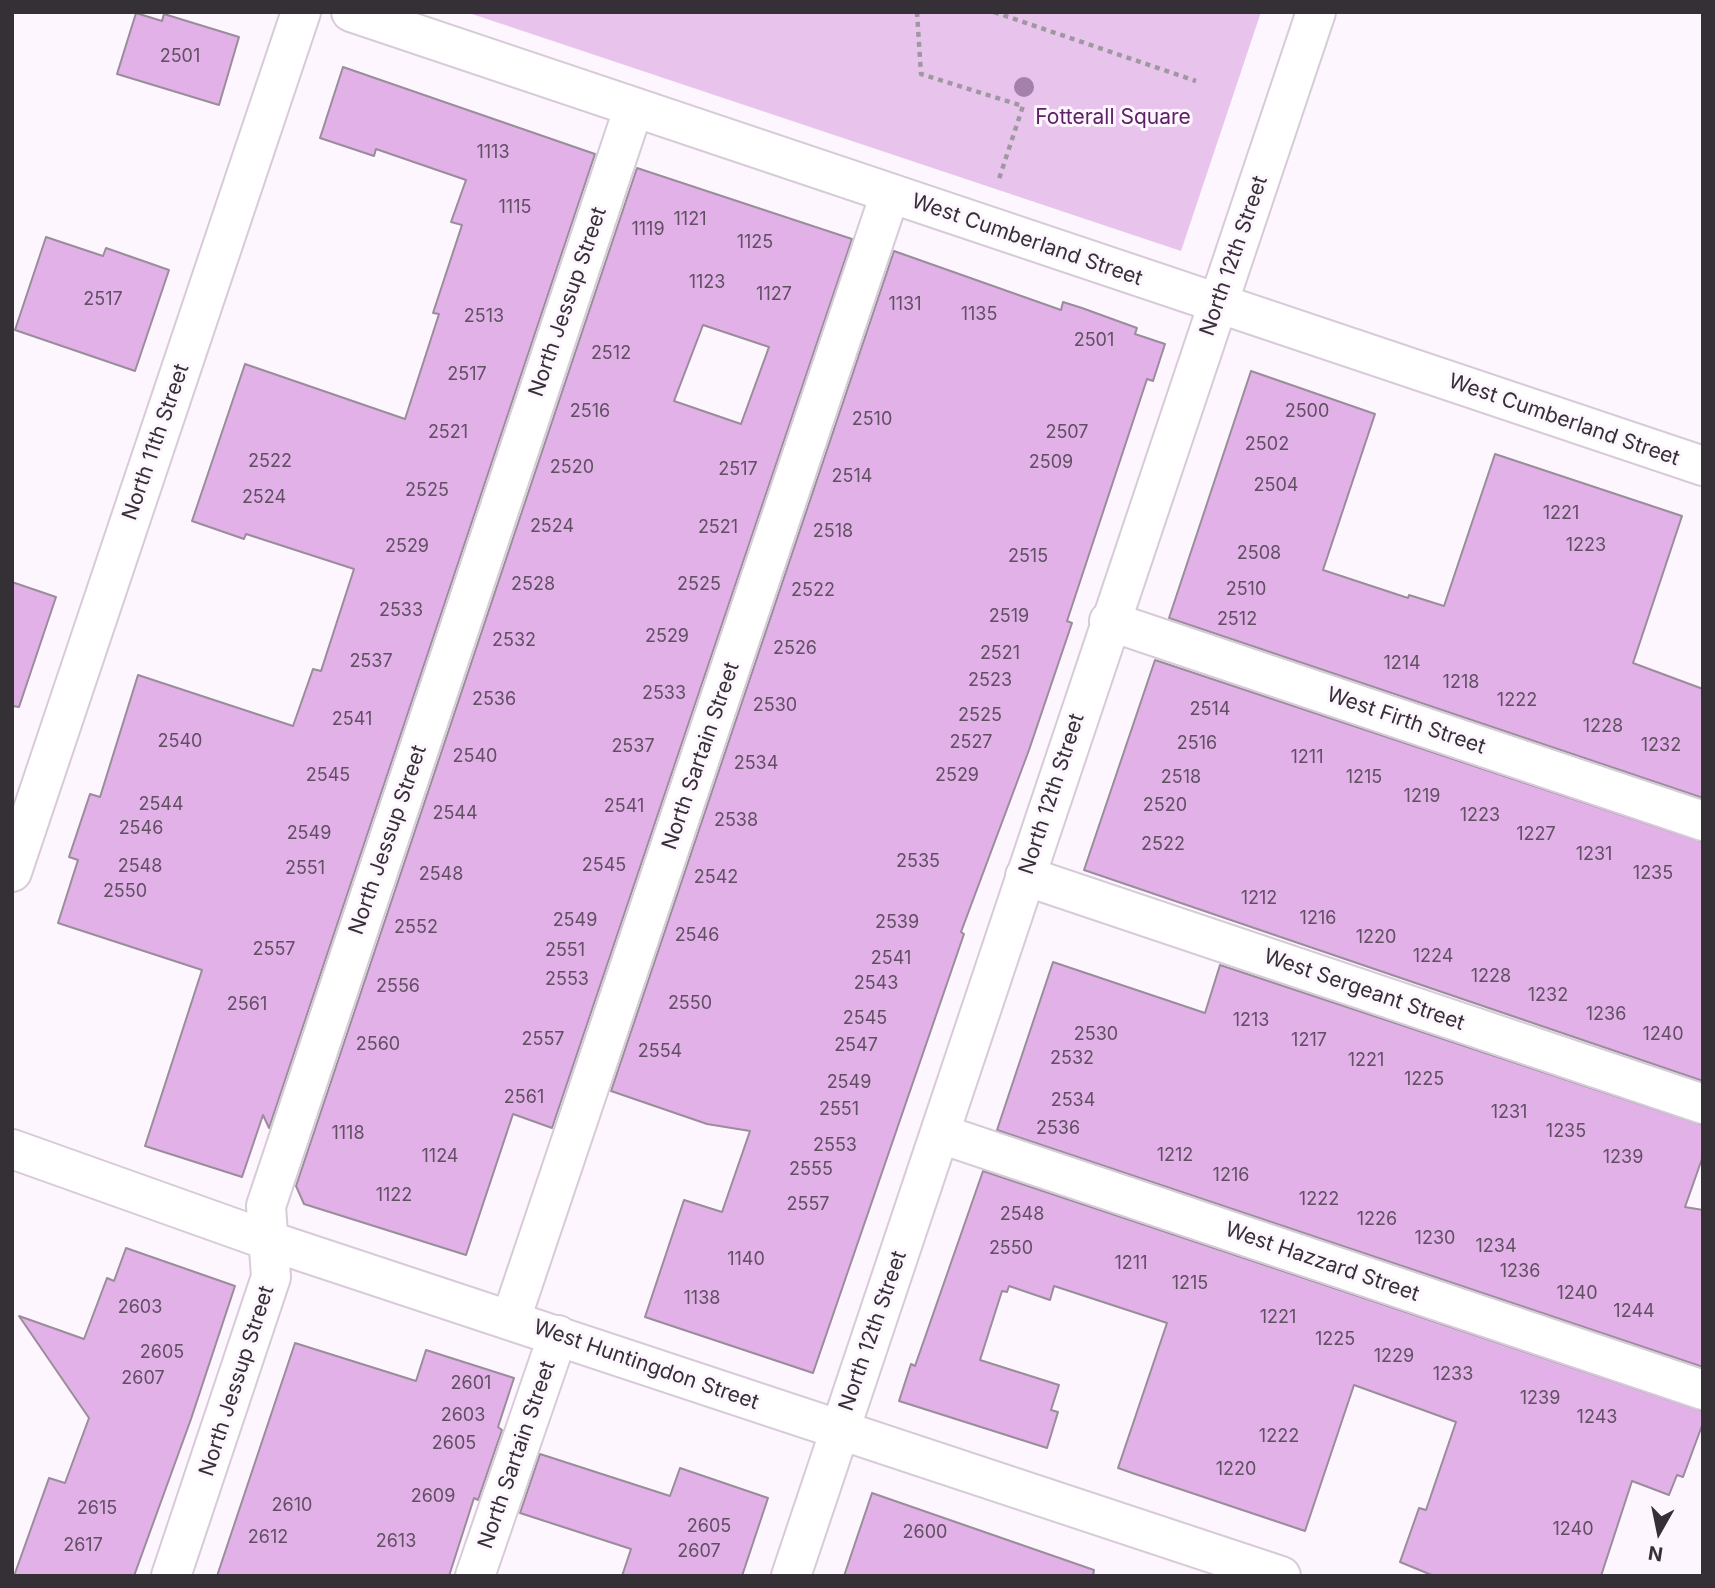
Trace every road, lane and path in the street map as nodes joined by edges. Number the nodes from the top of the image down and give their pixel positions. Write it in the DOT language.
graph roads {
  1 [pos="301,12"];
  2 [pos="351,12"];
  3 [pos="917,12"];
  4 [pos="994,12"];
  5 [pos="1316,12"];
  6 [pos="1196,81"];
  7 [pos="634,107"];
  8 [pos="998,182"];
  9 [pos="890,194"];
  10 [pos="1218,304"];
  11 [pos="1703,466"];
  12 [pos="1109,621"];
  13 [pos="1703,821"];
  14 [pos="12,872"];
  15 [pos="1026,876"];
  16 [pos="1703,1104"];
  17 [pos="941,1134"];
  18 [pos="12,1149"];
  19 [pos="270,1241"];
  20 [pos="511,1319"];
  21 [pos="558,1335"];
  22 [pos="1703,1390"];
  23 [pos="839,1430"];
  24 [pos="172,1576"];
  25 [pos="475,1576"];
  26 [pos="791,1576"];
  27 [pos="1281,1576"];
  1 -- 14 [label="street, North 11th Street"];
  2 -- 7 [label="street, West Cumberland Street"];
  3 -- 8 [label="path"];
  4 -- 6 [label="path"];
  5 -- 10 [label="street, North 12th Street"];
  7 -- 9 [label="street, West Cumberland Street"];
  7 -- 19 [label="street, North Jessup Street"];
  9 -- 10 [label="street, West Cumberland Street"];
  9 -- 20 [label="street, North Sartain Street"];
  10 -- 11 [label="street, West Cumberland Street"];
  10 -- 12 [label="street, North 12th Street"];
  12 -- 13 [label="street, West Firth Street"];
  12 -- 15 [label="street, North 12th Street"];
  15 -- 16 [label="street, West Sergeant Street"];
  15 -- 17 [label="street, North 12th Street"];
  17 -- 22 [label="street, West Hazzard Street"];
  17 -- 23 [label="street, North 12th Street"];
  18 -- 19 [label="street, West Huntingdon Street"];
  19 -- 20 [label="street, West Huntingdon Street"];
  19 -- 24 [label="street, North Jessup Street"];
  20 -- 21 [label="street, West Huntingdon Street"];
  21 -- 23 [label="street, West Huntingdon Street"];
  21 -- 25 [label="street, North Sartain Street"];
  23 -- 26 [label="street, North 12th Street"];
  23 -- 27 [label="street, West Huntingdon Street"];
}
